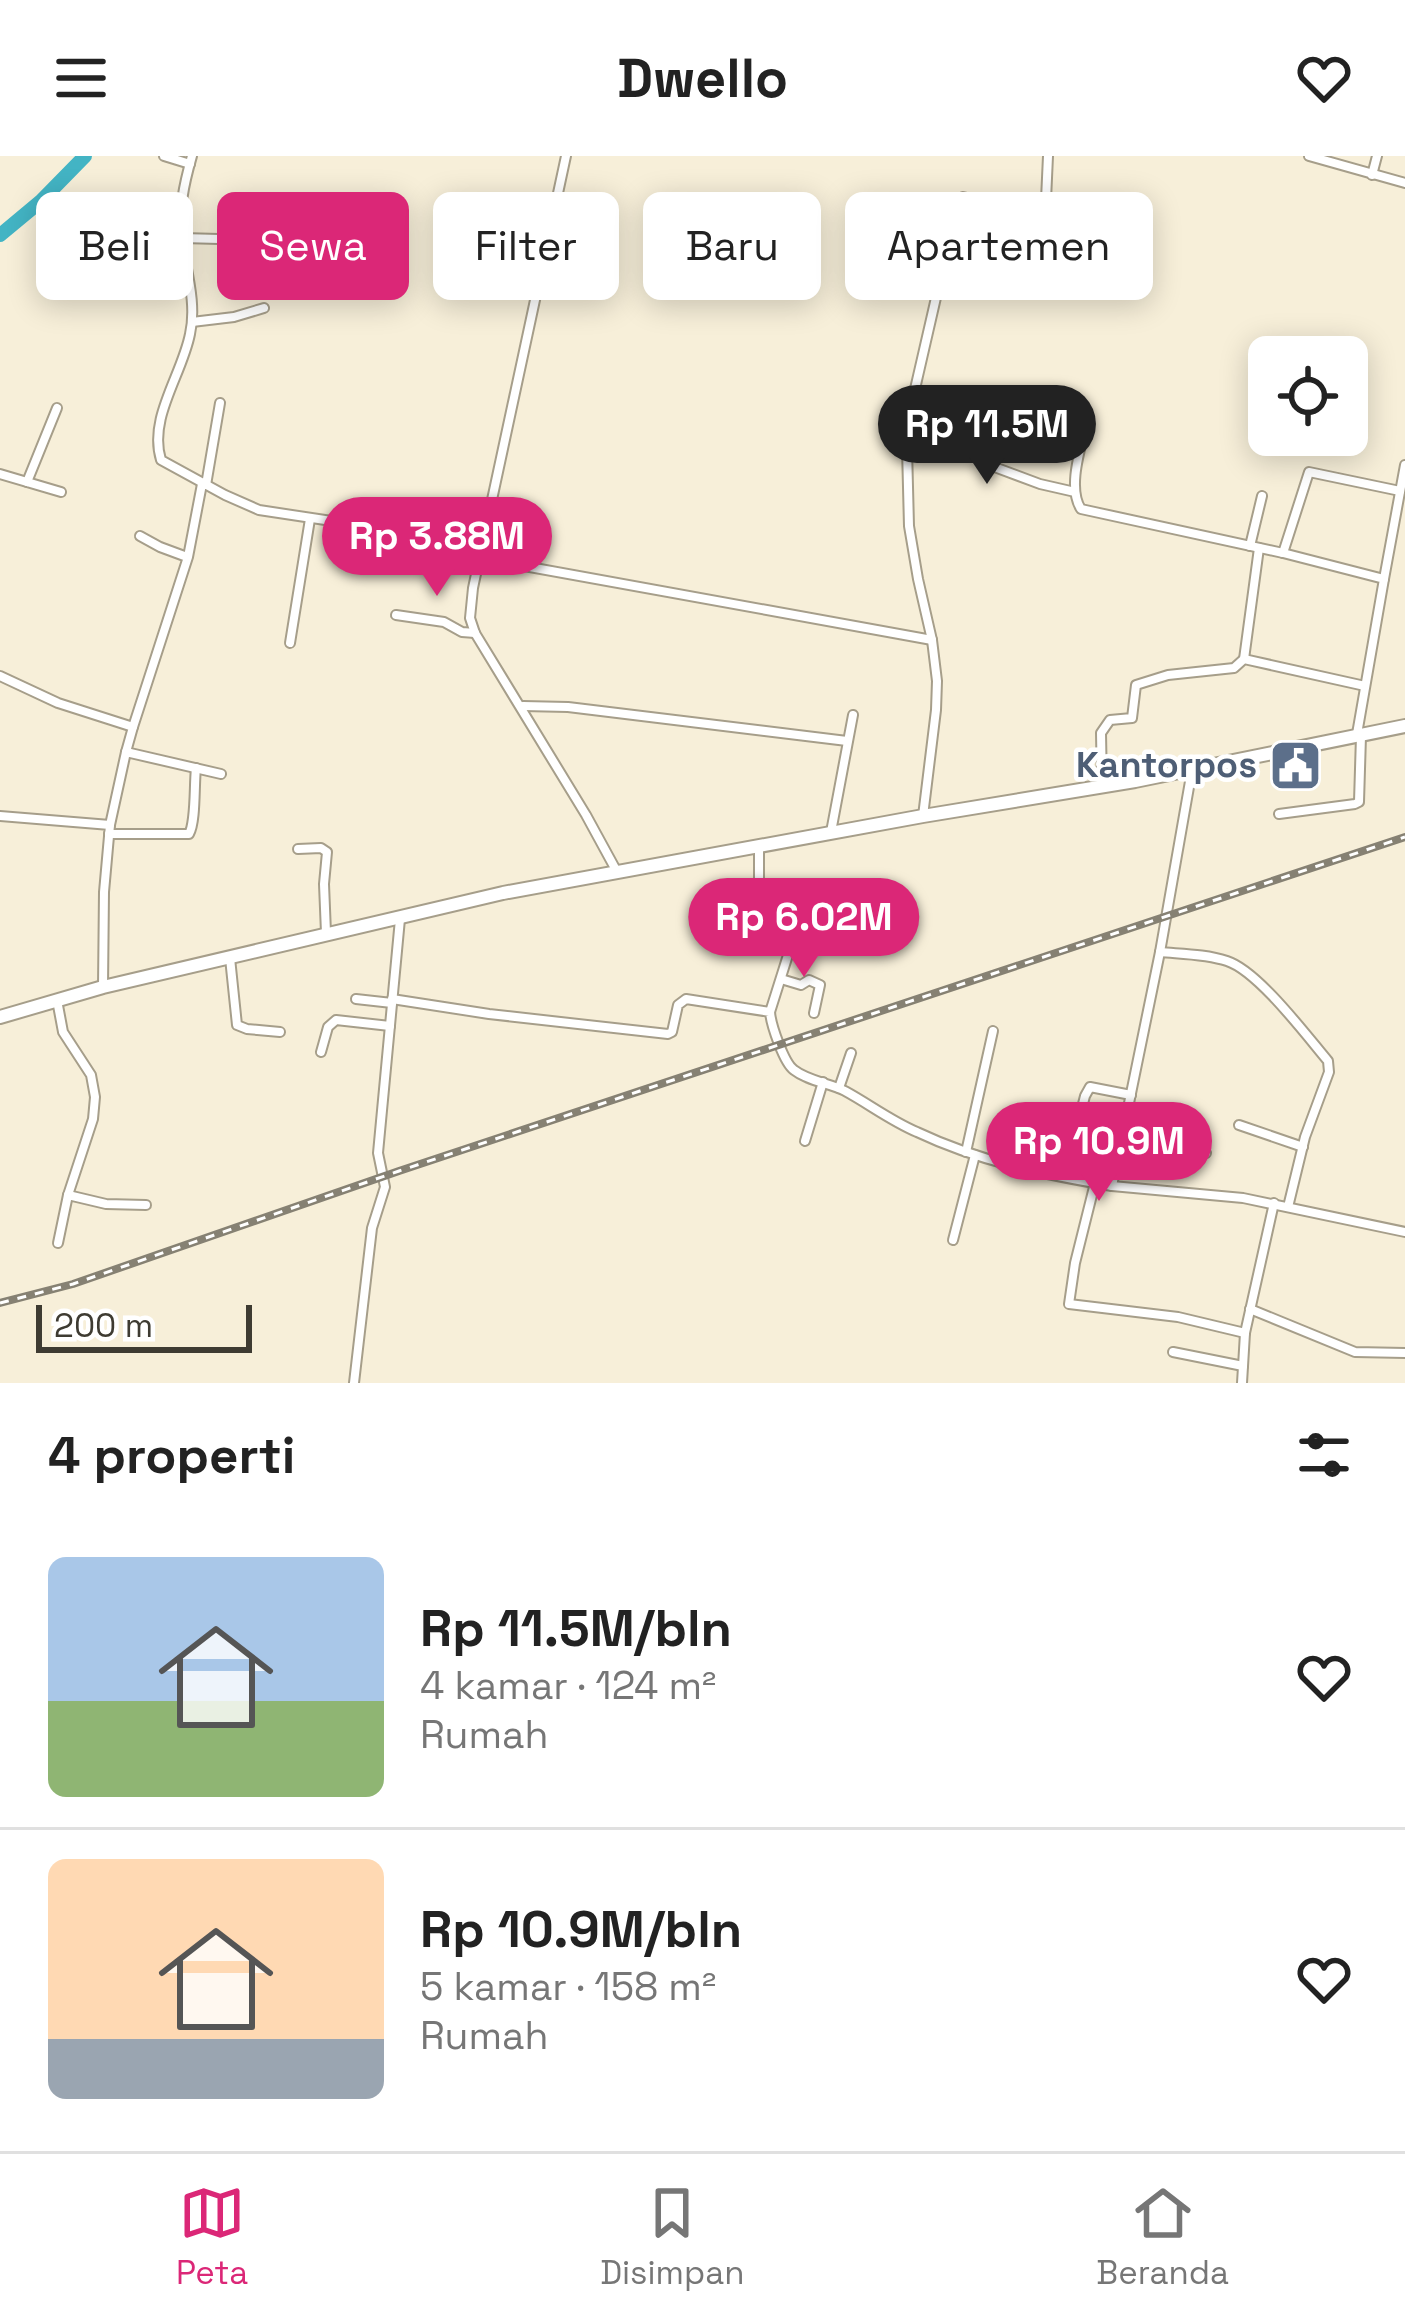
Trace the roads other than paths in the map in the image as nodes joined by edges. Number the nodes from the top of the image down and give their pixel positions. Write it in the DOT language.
graph roads {
  1 [pos="164,156"];
  2 [pos="566,156"];
  3 [pos="1048,156"];
  4 [pos="1309,156"];
  5 [pos="1377,156"];
  6 [pos="1327,159"];
  7 [pos="191,160"];
  8 [pos="1372,175"];
  9 [pos="1405,183"];
  10 [pos="184,192"];
  11 [pos="1044,192"];
  12 [pos="189,300"];
  13 [pos="935,300"];
  14 [pos="264,308"];
  15 [pos="192,322"];
  16 [pos="220,403"];
  17 [pos="57,408"];
  18 [pos="1088,415"];
  19 [pos="908,440"];
  20 [pos="1405,465"];
  21 [pos="0,474"];
  22 [pos="27,482"];
  23 [pos="204,484"];
  24 [pos="1400,491"];
  25 [pos="61,492"];
  26 [pos="1075,492"];
  27 [pos="1262,496"];
  28 [pos="1401,508"];
  29 [pos="310,519"];
  30 [pos="140,536"];
  31 [pos="484,544"];
  32 [pos="1254,547"];
  33 [pos="1283,553"];
  34 [pos="188,557"];
  35 [pos="480,558"];
  36 [pos="1384,579"];
  37 [pos="396,614"];
  38 [pos="475,633"];
  39 [pos="932,640"];
  40 [pos="290,643"];
  41 [pos="1244,659"];
  42 [pos="0,676"];
  43 [pos="1365,686"];
  44 [pos="521,706"];
  45 [pos="854,715"];
  46 [pos="1405,726"];
  47 [pos="133,727"];
  48 [pos="1359,735"];
  49 [pos="847,741"];
  50 [pos="126,752"];
  51 [pos="196,768"];
  52 [pos="1192,770"];
  53 [pos="221,774"];
  54 [pos="1102,787"];
  55 [pos="1279,814"];
  56 [pos="0,816"];
  57 [pos="923,816"];
  58 [pos="110,829"];
  59 [pos="831,832"];
  60 [pos="758,845"];
  61 [pos="298,849"];
  62 [pos="616,870"];
  63 [pos="759,903"];
  64 [pos="400,919"];
  65 [pos="326,935"];
  66 [pos="794,936"];
  67 [pos="1160,952"];
  68 [pos="230,958"];
  69 [pos="782,979"];
  70 [pos="103,987"];
  71 [pos="356,999"];
  72 [pos="58,1000"];
  73 [pos="392,1001"];
  74 [pos="770,1012"];
  75 [pos="814,1012"];
  76 [pos="0,1017"];
  77 [pos="390,1026"];
  78 [pos="993,1031"];
  79 [pos="280,1032"];
  80 [pos="321,1052"];
  81 [pos="851,1053"];
  82 [pos="823,1082"];
  83 [pos="839,1088"];
  84 [pos="1131,1095"];
  85 [pos="1239,1125"];
  86 [pos="1121,1139"];
  87 [pos="805,1141"];
  88 [pos="1073,1143"];
  89 [pos="1303,1147"];
  90 [pos="970,1153"];
  91 [pos="1206,1153"];
  92 [pos="1095,1184"];
  93 [pos="1112,1186"];
  94 [pos="68,1195"];
  95 [pos="1274,1203"];
  96 [pos="146,1205"];
  97 [pos="1288,1207"];
  98 [pos="1405,1232"];
  99 [pos="953,1240"];
  100 [pos="58,1243"];
  101 [pos="1250,1309"];
  102 [pos="1245,1333"];
  103 [pos="1173,1352"];
  104 [pos="1405,1353"];
  105 [pos="1243,1366"];
  106 [pos="354,1383"];
  107 [pos="1242,1383"];
  1 -- 7 [label="street"];
  2 -- 31 [label="street"];
  3 -- 11 [label="street"];
  4 -- 6 [label="street"];
  5 -- 8 [label="street"];
  6 -- 8 [label="street"];
  7 -- 10 [label="street"];
  8 -- 9 [label="street"];
  12 -- 15 [label="street"];
  13 -- 19 [label="street"];
  14 -- 15 [label="street"];
  15 -- 23 [label="street"];
  16 -- 23 [label="street"];
  17 -- 22 [label="street"];
  18 -- 26 [label="street"];
  19 -- 26 [label="street"];
  19 -- 39 [label="street"];
  20 -- 24 [label="street"];
  21 -- 22 [label="street"];
  22 -- 25 [label="street"];
  23 -- 29 [label="street"];
  23 -- 34 [label="street"];
  24 -- 28 [label="street"];
  24 -- 33 [label="street"];
  26 -- 32 [label="street"];
  27 -- 32 [label="street"];
  28 -- 36 [label="street"];
  29 -- 31 [label="street"];
  29 -- 40 [label="street"];
  30 -- 34 [label="street"];
  31 -- 35 [label="street"];
  32 -- 33 [label="street"];
  32 -- 41 [label="street"];
  33 -- 36 [label="street"];
  34 -- 47 [label="street"];
  35 -- 38 [label="street"];
  35 -- 39 [label="street"];
  36 -- 43 [label="street"];
  37 -- 38 [label="street"];
  38 -- 44 [label="street"];
  39 -- 57 [label="street"];
  41 -- 43 [label="street"];
  41 -- 54 [label="street"];
  42 -- 47 [label="street"];
  43 -- 48 [label="street"];
  44 -- 49 [label="street"];
  44 -- 62 [label="street"];
  45 -- 49 [label="street"];
  46 -- 48 [label="highway"];
  47 -- 50 [label="street"];
  48 -- 52 [label="highway"];
  48 -- 55 [label="street"];
  49 -- 59 [label="street"];
  50 -- 51 [label="street"];
  50 -- 58 [label="street"];
  51 -- 53 [label="street"];
  51 -- 58 [label="street"];
  52 -- 54 [label="highway"];
  52 -- 67 [label="street"];
  54 -- 57 [label="highway"];
  56 -- 58 [label="street"];
  57 -- 59 [label="highway"];
  58 -- 70 [label="street"];
  59 -- 60 [label="highway"];
  60 -- 62 [label="highway"];
  60 -- 63 [label="street"];
  61 -- 65 [label="street"];
  62 -- 64 [label="highway"];
  64 -- 65 [label="highway"];
  64 -- 73 [label="street"];
  65 -- 68 [label="highway"];
  66 -- 69 [label="street"];
  67 -- 84 [label="street"];
  67 -- 89 [label="street"];
  68 -- 70 [label="highway"];
  68 -- 79 [label="street"];
  69 -- 74 [label="street"];
  69 -- 75 [label="street"];
  70 -- 72 [label="highway"];
  71 -- 73 [label="street"];
  72 -- 76 [label="highway"];
  72 -- 94 [label="street"];
  73 -- 74 [label="street"];
  73 -- 77 [label="street"];
  74 -- 82 [label="street"];
  77 -- 80 [label="street"];
  77 -- 106 [label="street"];
  78 -- 90 [label="street"];
  81 -- 83 [label="street"];
  82 -- 83 [label="street"];
  82 -- 87 [label="street"];
  83 -- 90 [label="street"];
  84 -- 86 [label="street"];
  84 -- 88 [label="street"];
  85 -- 89 [label="street"];
  86 -- 91 [label="street"];
  86 -- 93 [label="street"];
  89 -- 97 [label="street"];
  90 -- 92 [label="street"];
  90 -- 99 [label="street"];
  92 -- 93 [label="street"];
  92 -- 102 [label="street"];
  93 -- 95 [label="street"];
  94 -- 96 [label="street"];
  94 -- 100 [label="street"];
  95 -- 97 [label="street"];
  95 -- 101 [label="street"];
  97 -- 98 [label="street"];
  101 -- 102 [label="street"];
  101 -- 104 [label="street"];
  102 -- 105 [label="street"];
  103 -- 105 [label="street"];
  105 -- 107 [label="street"];
}
